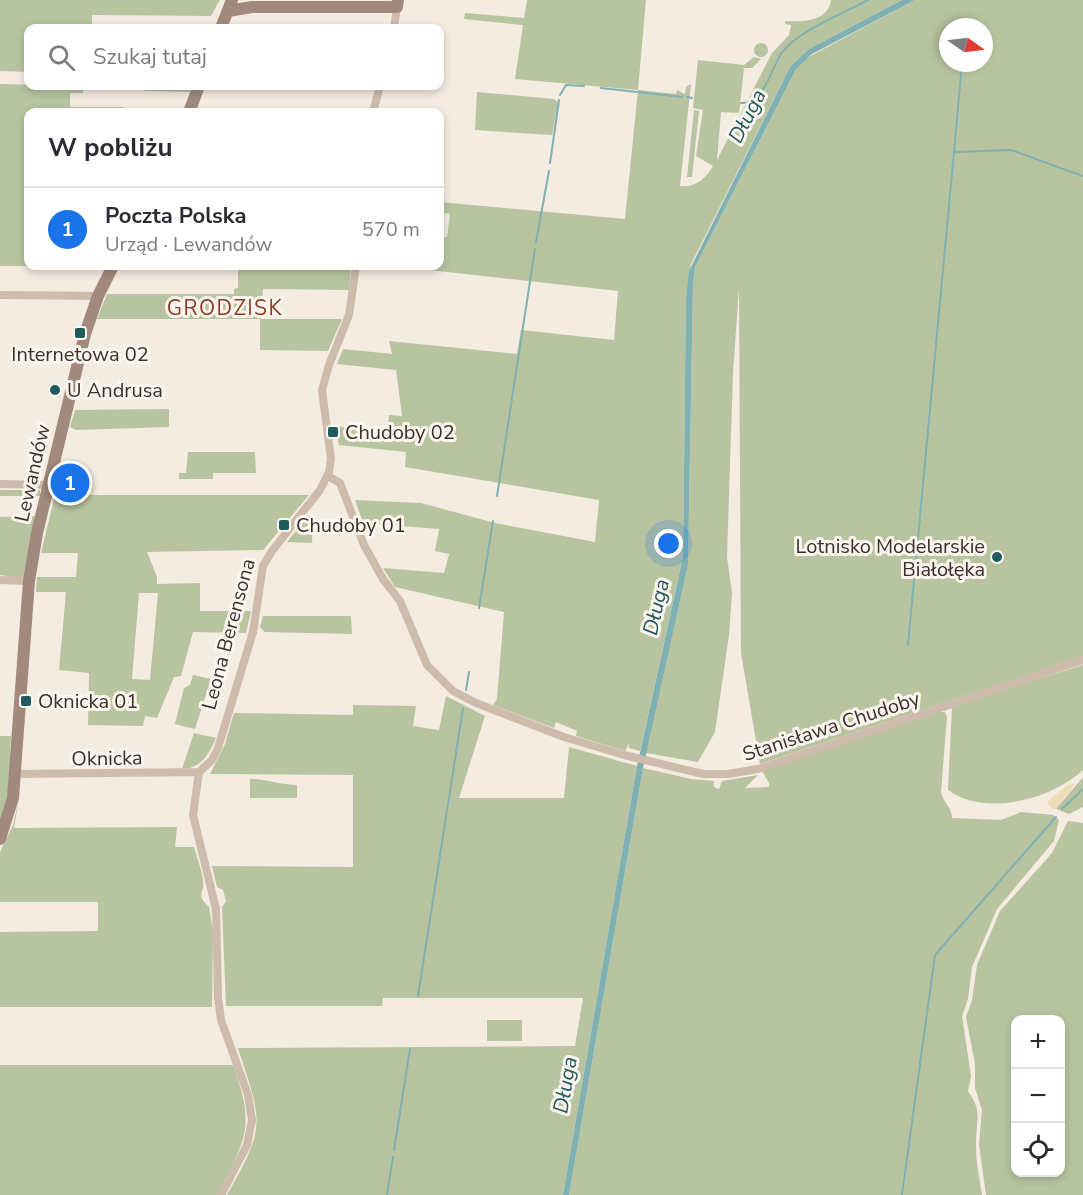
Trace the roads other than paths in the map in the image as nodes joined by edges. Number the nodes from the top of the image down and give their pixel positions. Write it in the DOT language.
graph roads {
  1 [pos="398,3"];
  2 [pos="250,4"];
  3 [pos="230,6"];
  4 [pos="223,24"];
  5 [pos="395,24"];
  6 [pos="197,90"];
  7 [pos="379,90"];
  8 [pos="191,108"];
  9 [pos="374,108"];
  10 [pos="111,270"];
  11 [pos="355,270"];
  12 [pos="0,295"];
  13 [pos="98,296"];
  14 [pos="328,476"];
  15 [pos="0,484"];
  16 [pos="49,485"];
  17 [pos="0,580"];
  18 [pos="29,581"];
  19 [pos="1083,660"];
  20 [pos="199,772"];
  21 [pos="15,774"];
  22 [pos="0,839"];
  23 [pos="221,1195"];
  1 -- 2 [label="street"];
  1 -- 5 [label="street"];
  2 -- 3 [label="street"];
  3 -- 4 [label="street"];
  6 -- 8 [label="street"];
  7 -- 9 [label="street"];
  10 -- 13 [label="street, Lewandów"];
  11 -- 14 [label="street"];
  12 -- 13 [label="street"];
  13 -- 16 [label="street, Lewandów"];
  14 -- 19 [label="street, Stanisława Chudoby"];
  14 -- 20 [label="street, Leona Berensona"];
  15 -- 16 [label="street"];
  16 -- 18 [label="street, Lewandów"];
  17 -- 18 [label="street"];
  18 -- 21 [label="street, Lewandów"];
  20 -- 21 [label="street, Oknicka"];
  20 -- 23 [label="street"];
  21 -- 22 [label="street, Lewandów"];
}
